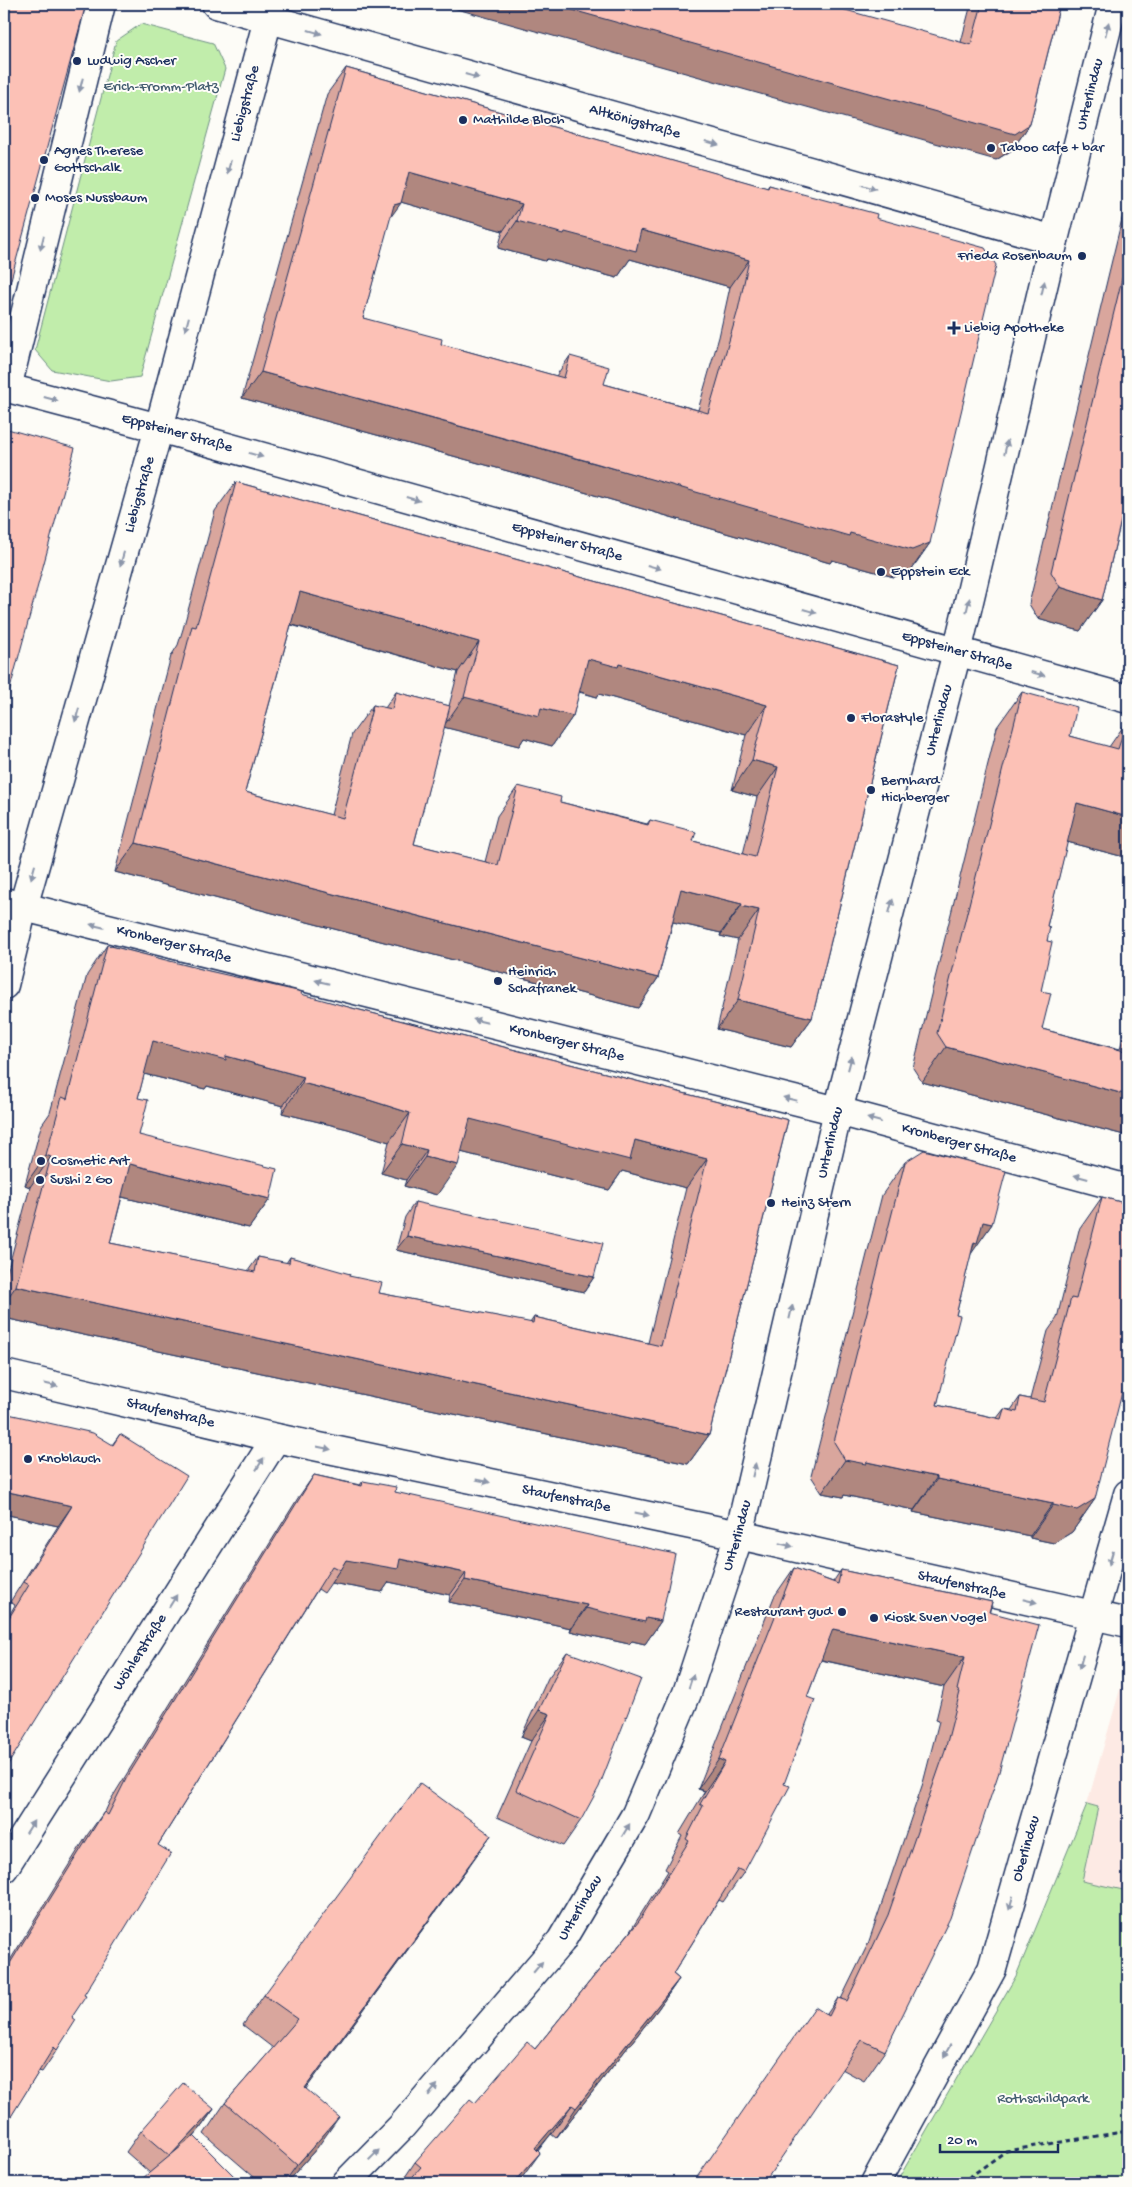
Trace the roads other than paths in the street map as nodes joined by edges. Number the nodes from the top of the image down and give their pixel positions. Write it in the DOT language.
graph roads {
  1 [pos="101,4"];
  2 [pos="216,4"];
  3 [pos="1113,4"];
  4 [pos="270,11"];
  5 [pos="1054,240"];
  6 [pos="5,387"];
  7 [pos="159,428"];
  8 [pos="957,652"];
  9 [pos="1128,699"];
  10 [pos="13,905"];
  11 [pos="4,985"];
  12 [pos="838,1110"];
  13 [pos="1128,1190"];
  14 [pos="4,1374"];
  15 [pos="276,1438"];
  16 [pos="1128,1494"];
  17 [pos="739,1535"];
  18 [pos="1094,1616"];
  19 [pos="1128,1623"];
  20 [pos="4,1868"];
  21 [pos="346,2183"];
  22 [pos="875,2183"];
  1 -- 6 [label="street, one-way"];
  2 -- 4 [label="street, Altkönigstraße"];
  5 -- 3 [label="street, Unterlindau, one-way"];
  4 -- 5 [label="street, Altkönigstraße, one-way"];
  4 -- 7 [label="street, Liebigstraße, one-way"];
  8 -- 5 [label="street, Unterlindau, one-way"];
  6 -- 7 [label="street, Eppsteiner Straße, one-way"];
  7 -- 8 [label="street, Eppsteiner Straße, one-way"];
  7 -- 10 [label="street, Liebigstraße, one-way"];
  8 -- 9 [label="street, Eppsteiner Straße, one-way"];
  12 -- 8 [label="street, Unterlindau, one-way"];
  10 -- 11 [label="street, Liebigstraße"];
  12 -- 10 [label="street, Kronberger Straße, one-way"];
  13 -- 12 [label="street, Kronberger Straße, one-way"];
  17 -- 12 [label="street, Unterlindau, one-way"];
  14 -- 15 [label="street, Staufenstraße, one-way"];
  15 -- 17 [label="street, Staufenstraße, one-way"];
  20 -- 15 [label="street, Wöhlerstraße, one-way"];
  16 -- 18 [label="street, Oberlindau, one-way"];
  17 -- 18 [label="street, Staufenstraße, one-way"];
  21 -- 17 [label="street, Unterlindau, one-way"];
  18 -- 19 [label="street, Staufenstraße"];
  18 -- 22 [label="street, Oberlindau, one-way"];
}
